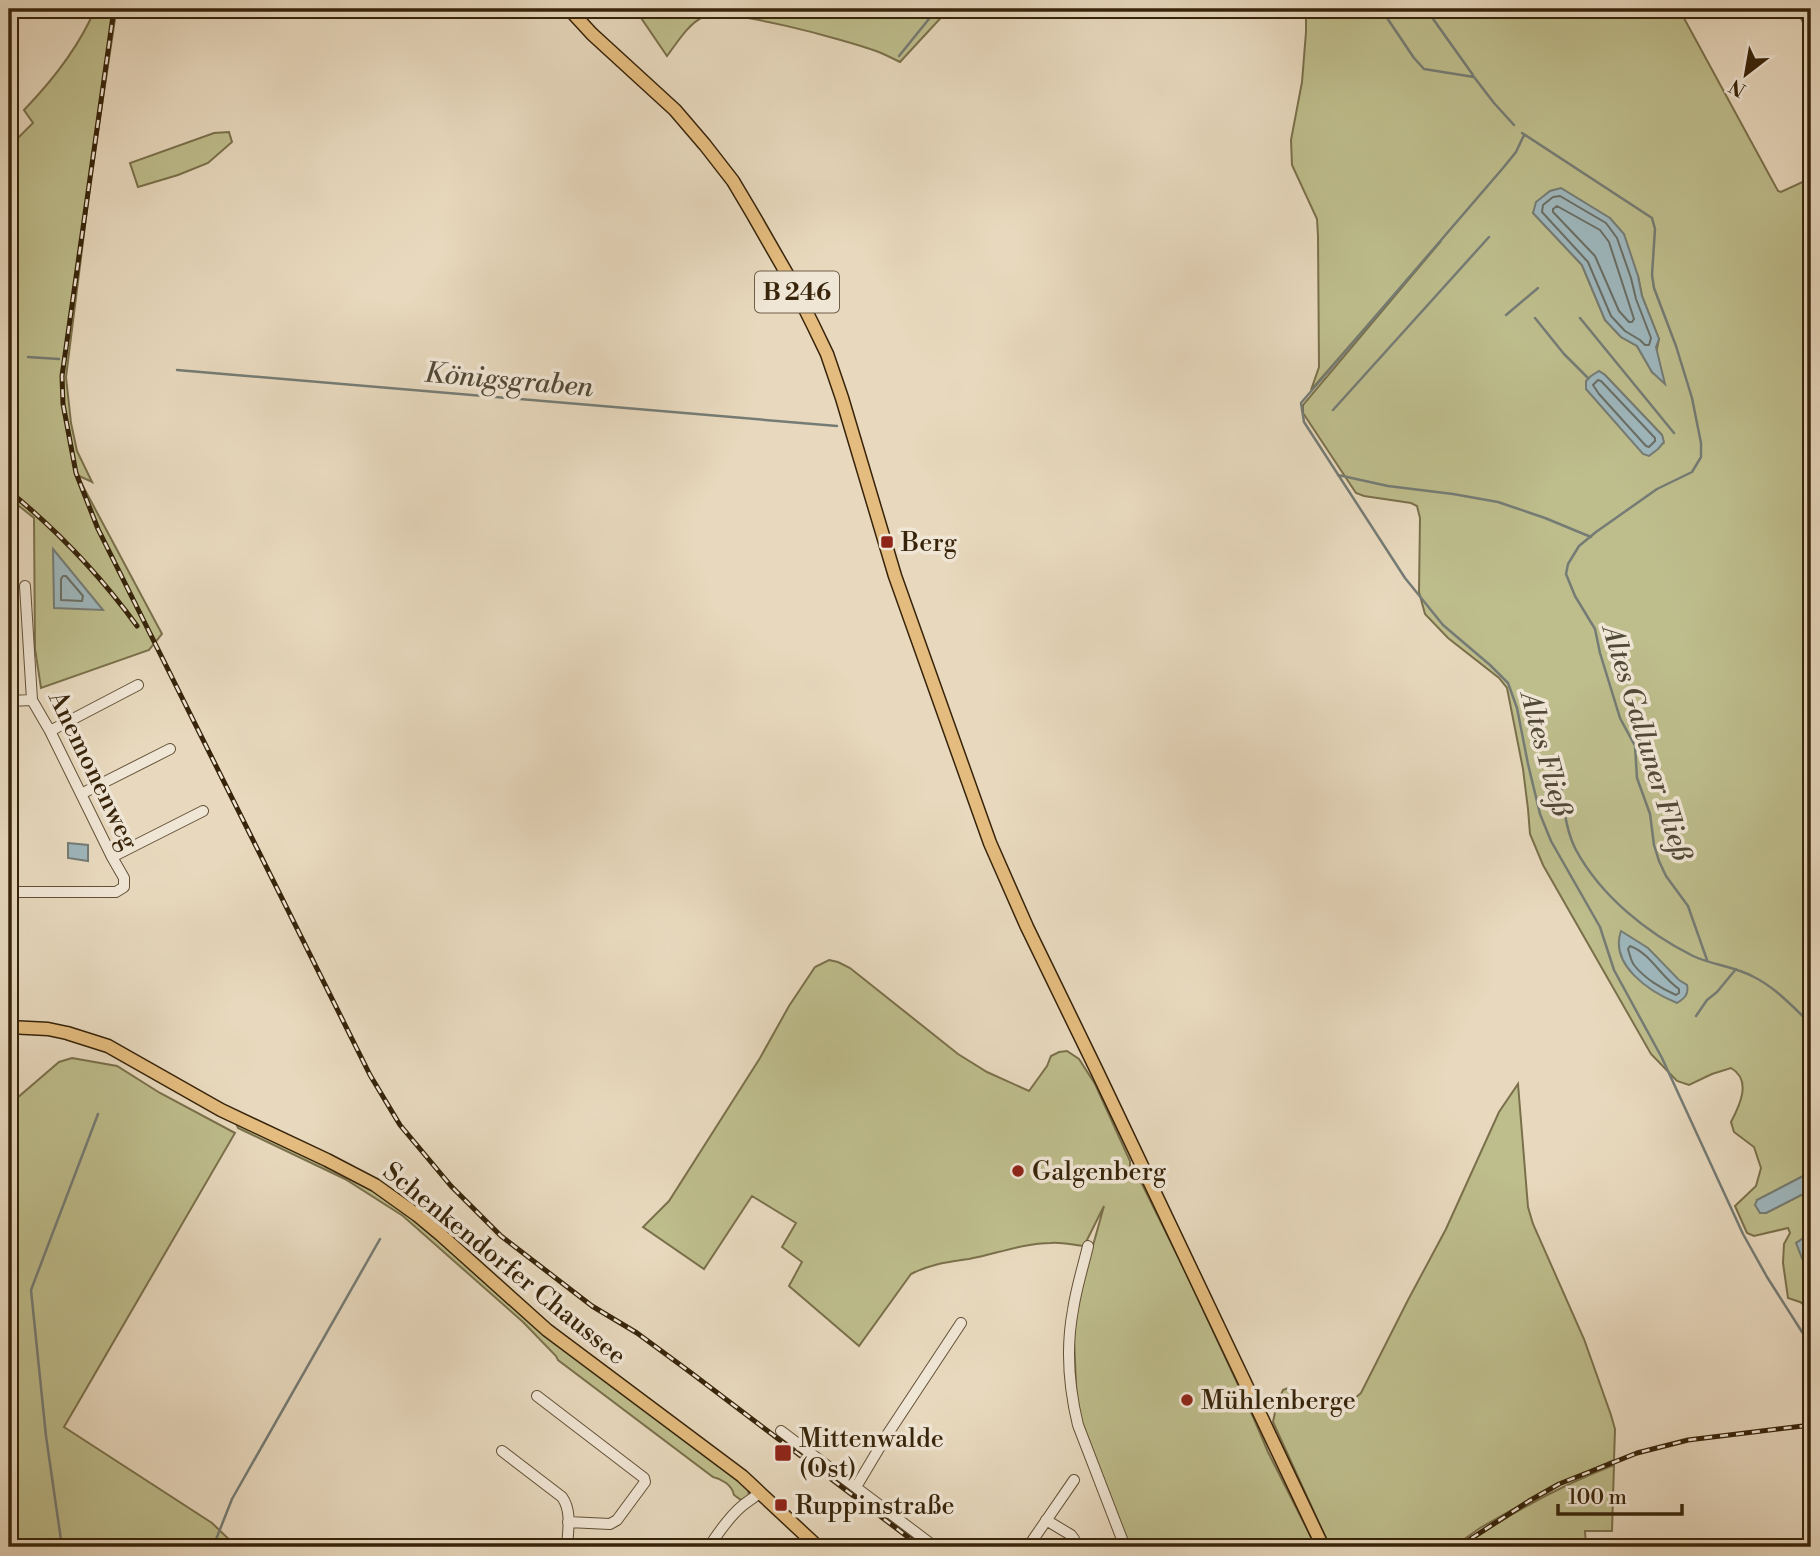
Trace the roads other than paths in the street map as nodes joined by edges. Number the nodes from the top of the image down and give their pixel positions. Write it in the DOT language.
graph roads {
  1 [pos="569,9"];
  2 [pos="25,586"];
  3 [pos="138,685"];
  4 [pos="32,700"];
  5 [pos="9,701"];
  6 [pos="50,731"];
  7 [pos="170,749"];
  8 [pos="81,794"];
  9 [pos="203,811"];
  10 [pos="112,857"];
  11 [pos="9,892"];
  12 [pos="9,1027"];
  13 [pos="1088,1246"];
  14 [pos="961,1323"];
  15 [pos="537,1396"];
  16 [pos="781,1431"];
  17 [pos="502,1451"];
  18 [pos="1073,1480"];
  19 [pos="856,1488"];
  20 [pos="760,1492"];
  21 [pos="1046,1520"];
  22 [pos="568,1522"];
  23 [pos="567,1547"];
  24 [pos="709,1547"];
  25 [pos="818,1547"];
  26 [pos="933,1547"];
  27 [pos="1028,1547"];
  28 [pos="1076,1547"];
  29 [pos="1125,1547"];
  30 [pos="1323,1547"];
  1 -- 30 [label="main road, B 246"];
  2 -- 4 [label="street, Anemonenweg"];
  3 -- 6 [label="street"];
  4 -- 5 [label="street"];
  4 -- 6 [label="street, Anemonenweg"];
  6 -- 8 [label="street, Anemonenweg"];
  7 -- 8 [label="street"];
  8 -- 10 [label="street, Anemonenweg"];
  9 -- 10 [label="street"];
  10 -- 11 [label="street, Anemonenweg"];
  12 -- 20 [label="main road, Schenkendorfer Chaussee"];
  13 -- 29 [label="street"];
  14 -- 19 [label="street"];
  15 -- 22 [label="street"];
  16 -- 19 [label="street"];
  17 -- 22 [label="street"];
  18 -- 21 [label="street"];
  19 -- 26 [label="street"];
  20 -- 24 [label="street"];
  20 -- 25 [label="main road, Schenkendorfer Chaussee"];
  21 -- 27 [label="street"];
  21 -- 28 [label="street"];
  22 -- 23 [label="street"];
}
